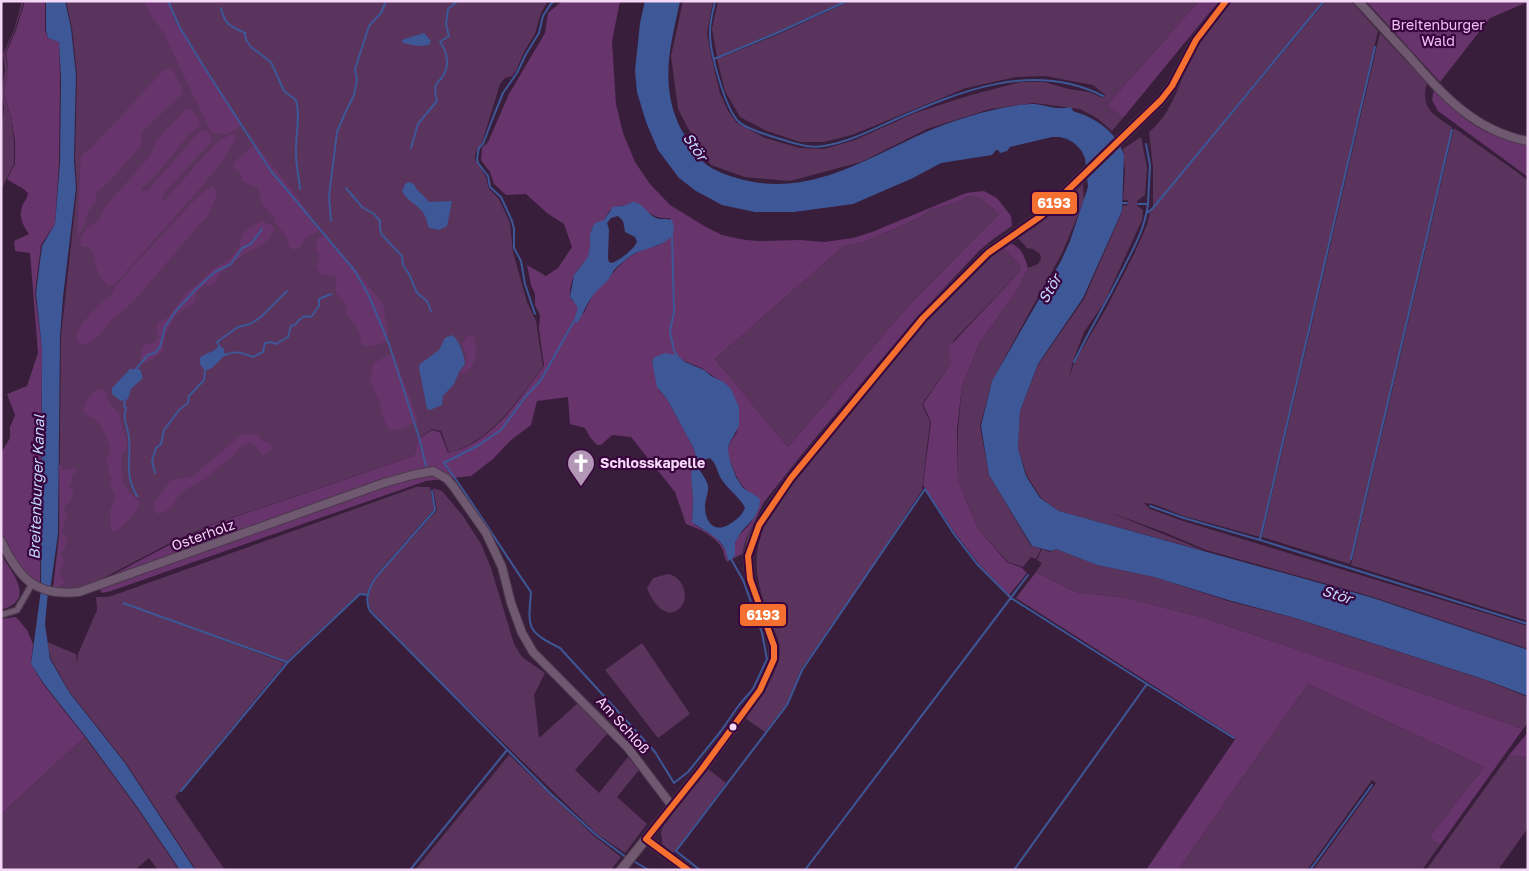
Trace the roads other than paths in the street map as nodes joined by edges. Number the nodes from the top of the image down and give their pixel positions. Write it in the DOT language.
graph roads {
  1 [pos="1226,1"];
  2 [pos="1358,1"];
  3 [pos="1528,141"];
  4 [pos="433,471"];
  5 [pos="1,540"];
  6 [pos="32,584"];
  7 [pos="1,615"];
  8 [pos="672,806"];
  9 [pos="646,839"];
  10 [pos="620,870"];
  11 [pos="688,870"];
  1 -- 8 [label="main road"];
  2 -- 3 [label="street"];
  4 -- 6 [label="street, Osterholz"];
  4 -- 8 [label="street, Am Schloß"];
  5 -- 6 [label="street, Osterholz"];
  6 -- 7 [label="street"];
  8 -- 9 [label="main road"];
  9 -- 10 [label="main road"];
  9 -- 11 [label="main road"];
}
